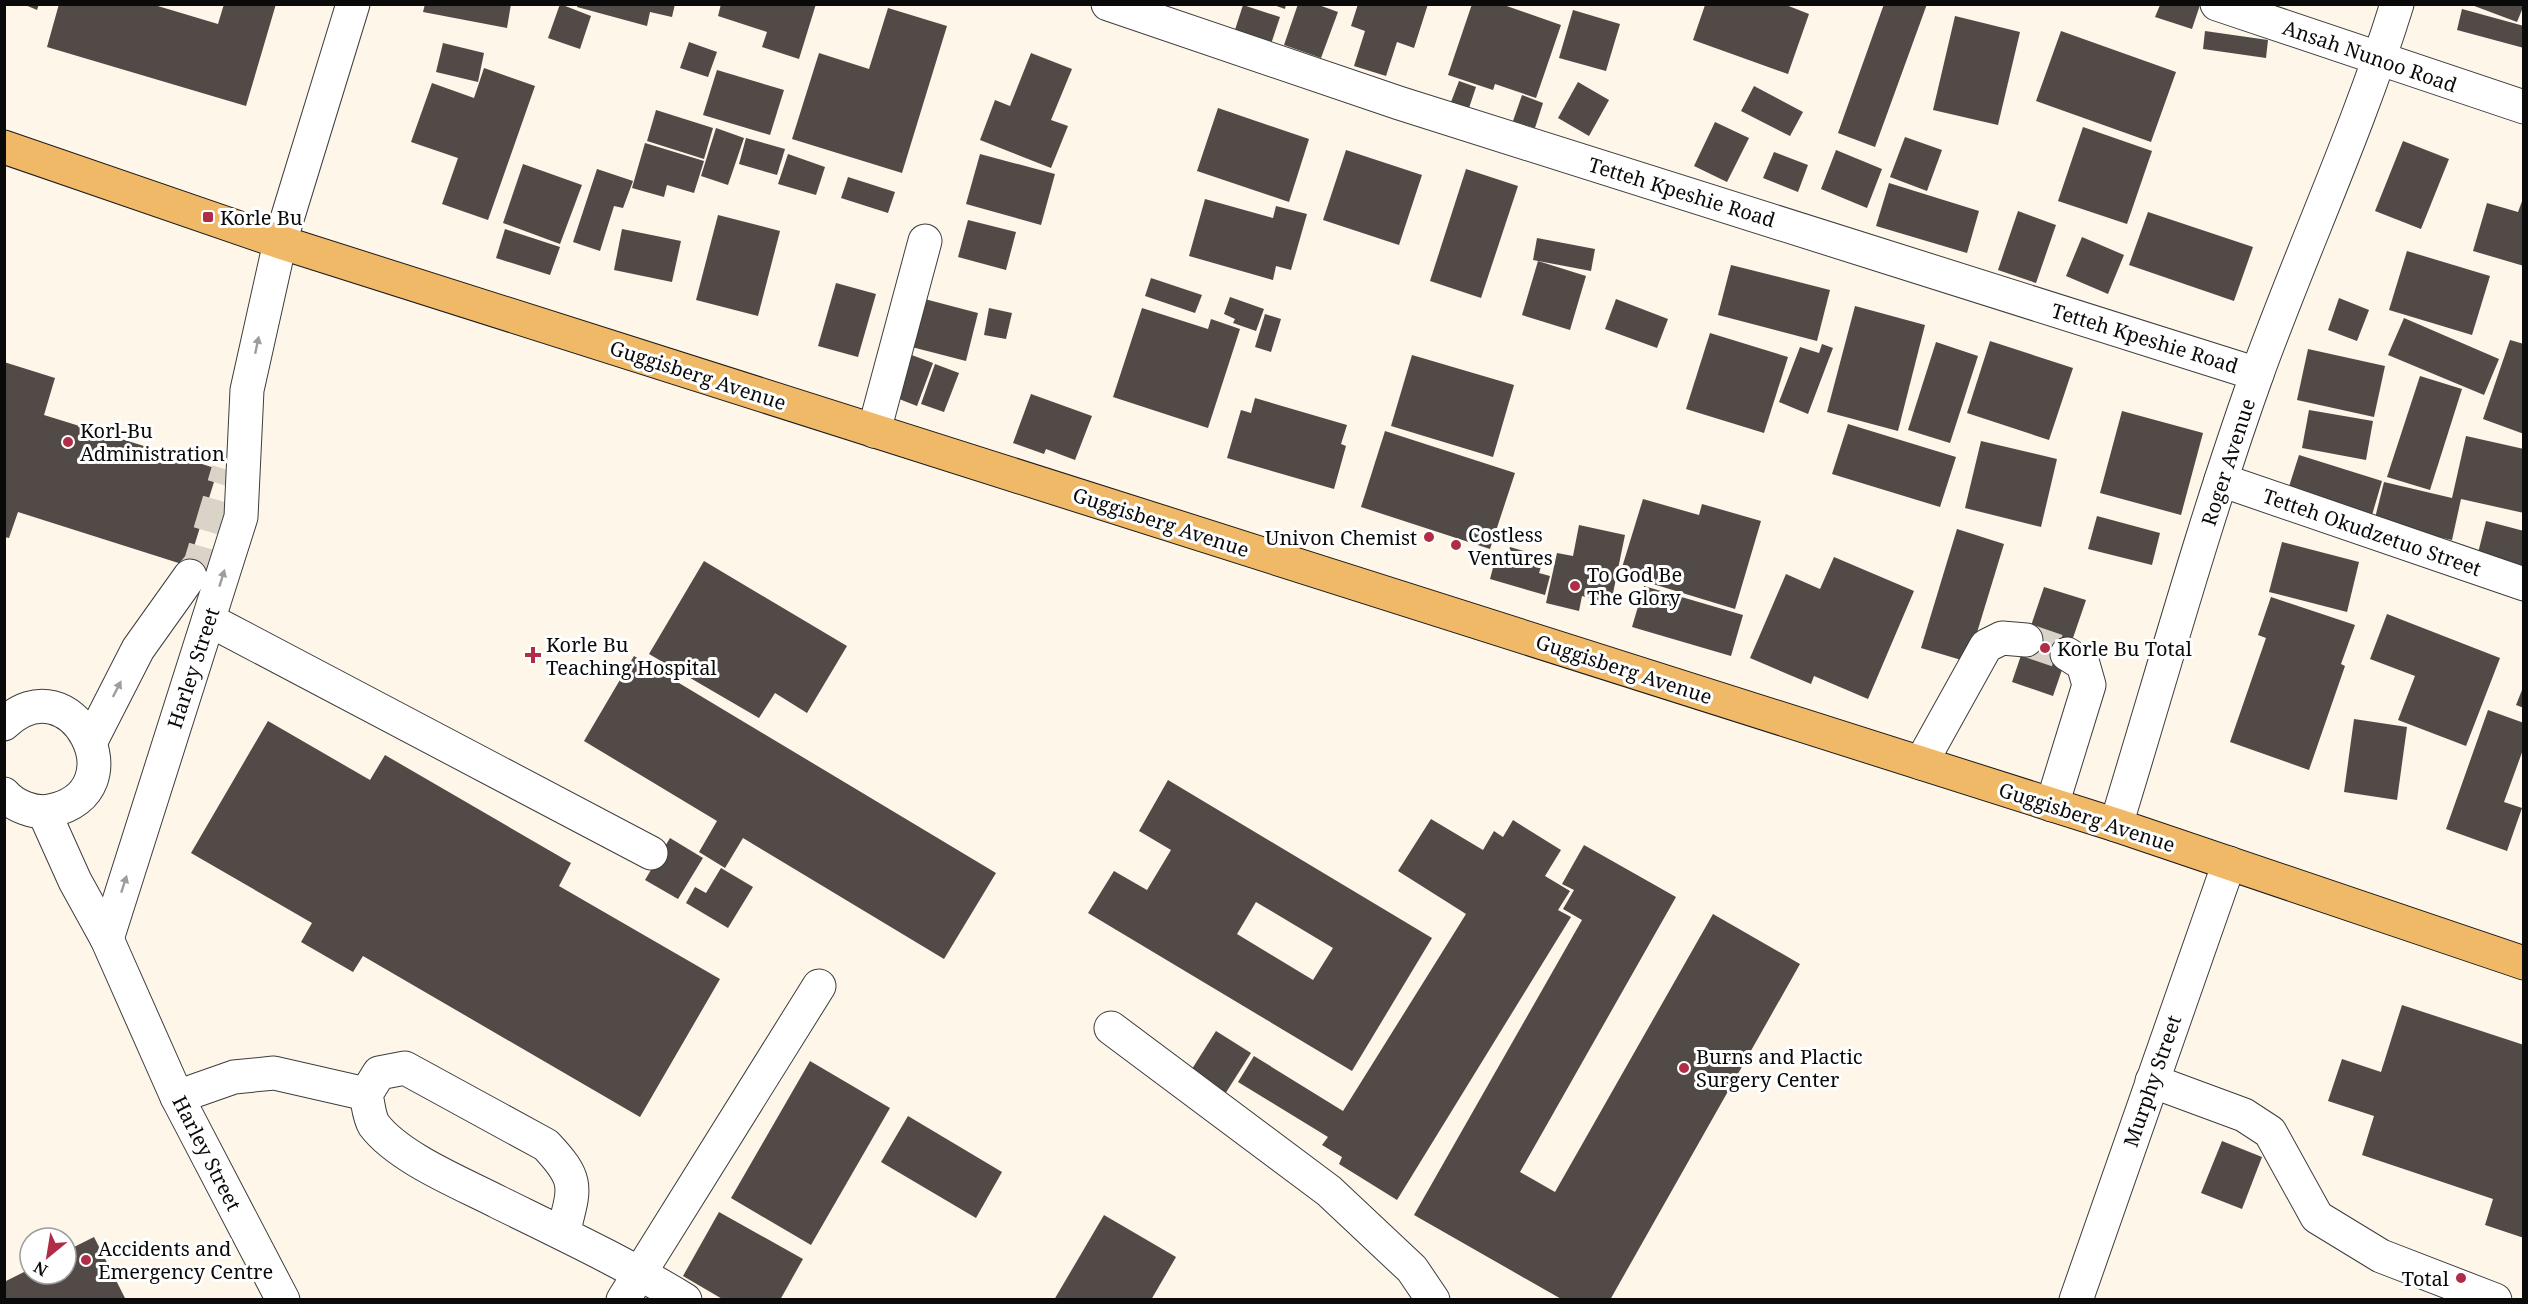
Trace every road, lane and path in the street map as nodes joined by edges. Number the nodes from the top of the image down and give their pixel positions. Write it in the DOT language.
graph roads {
  1 [pos="354,4"];
  2 [pos="1108,4"];
  3 [pos="2217,4"];
  4 [pos="2397,4"];
  5 [pos="2380,59"];
  6 [pos="2523,107"];
  7 [pos="4,147"];
  8 [pos="925,241"];
  9 [pos="280,242"];
  10 [pos="2257,374"];
  11 [pos="247,390"];
  12 [pos="874,431"];
  13 [pos="228,470"];
  14 [pos="2221,480"];
  15 [pos="190,576"];
  16 [pos="2523,584"];
  17 [pos="209,620"];
  18 [pos="2026,640"];
  19 [pos="2067,654"];
  20 [pos="4,724"];
  21 [pos="91,741"];
  22 [pos="1921,763"];
  23 [pos="4,794"];
  24 [pos="2052,805"];
  25 [pos="44,812"];
  26 [pos="2116,825"];
  27 [pos="651,852"];
  28 [pos="2229,862"];
  29 [pos="106,939"];
  30 [pos="2523,963"];
  31 [pos="819,986"];
  32 [pos="1111,1028"];
  33 [pos="2152,1081"];
  34 [pos="366,1094"];
  35 [pos="177,1097"];
  36 [pos="563,1234"];
  37 [pos="641,1272"];
  38 [pos="283,1299"];
  39 [pos="623,1299"];
  40 [pos="685,1299"];
  41 [pos="1433,1299"];
  42 [pos="2076,1299"];
  43 [pos="2495,1299"];
  1 -- 9 [label="street, Harley Street"];
  2 -- 10 [label="street, Tetteh Kpeshie Road"];
  3 -- 5 [label="street, Ansah Nunoo Road"];
  4 -- 5 [label="street, Roger Avenue"];
  5 -- 6 [label="street, Ansah Nunoo Road"];
  5 -- 10 [label="street, Roger Avenue"];
  7 -- 9 [label="main road, Guggisberg Avenue"];
  8 -- 12 [label="street"];
  11 -- 9 [label="street, Harley Street, one-way"];
  9 -- 12 [label="main road, Guggisberg Avenue"];
  10 -- 14 [label="street, Roger Avenue"];
  11 -- 13 [label="street, Harley Street"];
  17 -- 11 [label="street, Harley Street, one-way"];
  12 -- 22 [label="main road, Guggisberg Avenue"];
  14 -- 16 [label="street, Tetteh Okudzetuo Street"];
  14 -- 26 [label="street, Roger Avenue"];
  21 -- 15 [label="street, Harley Street, one-way"];
  17 -- 27 [label="street"];
  29 -- 17 [label="street, Harley Street, one-way"];
  18 -- 22 [label="street"];
  19 -- 24 [label="street"];
  20 -- 21 [label="street"];
  21 -- 25 [label="street"];
  22 -- 24 [label="main road, Guggisberg Avenue"];
  23 -- 25 [label="street"];
  24 -- 26 [label="main road, Guggisberg Avenue"];
  25 -- 29 [label="street, Harley Street"];
  26 -- 28 [label="main road, Guggisberg Avenue"];
  28 -- 30 [label="main road, Guggisberg Avenue"];
  28 -- 33 [label="street, Murphy Street"];
  29 -- 35 [label="street, Harley Street"];
  31 -- 37 [label="street"];
  32 -- 41 [label="street"];
  33 -- 42 [label="street, Murphy Street"];
  33 -- 43 [label="street"];
  34 -- 35 [label="street"];
  34 -- 36 [label="street"];
  34 -- 36 [label="street"];
  35 -- 38 [label="street, Harley Street"];
  36 -- 37 [label="street"];
  37 -- 39 [label="street"];
  37 -- 40 [label="street"];
}
